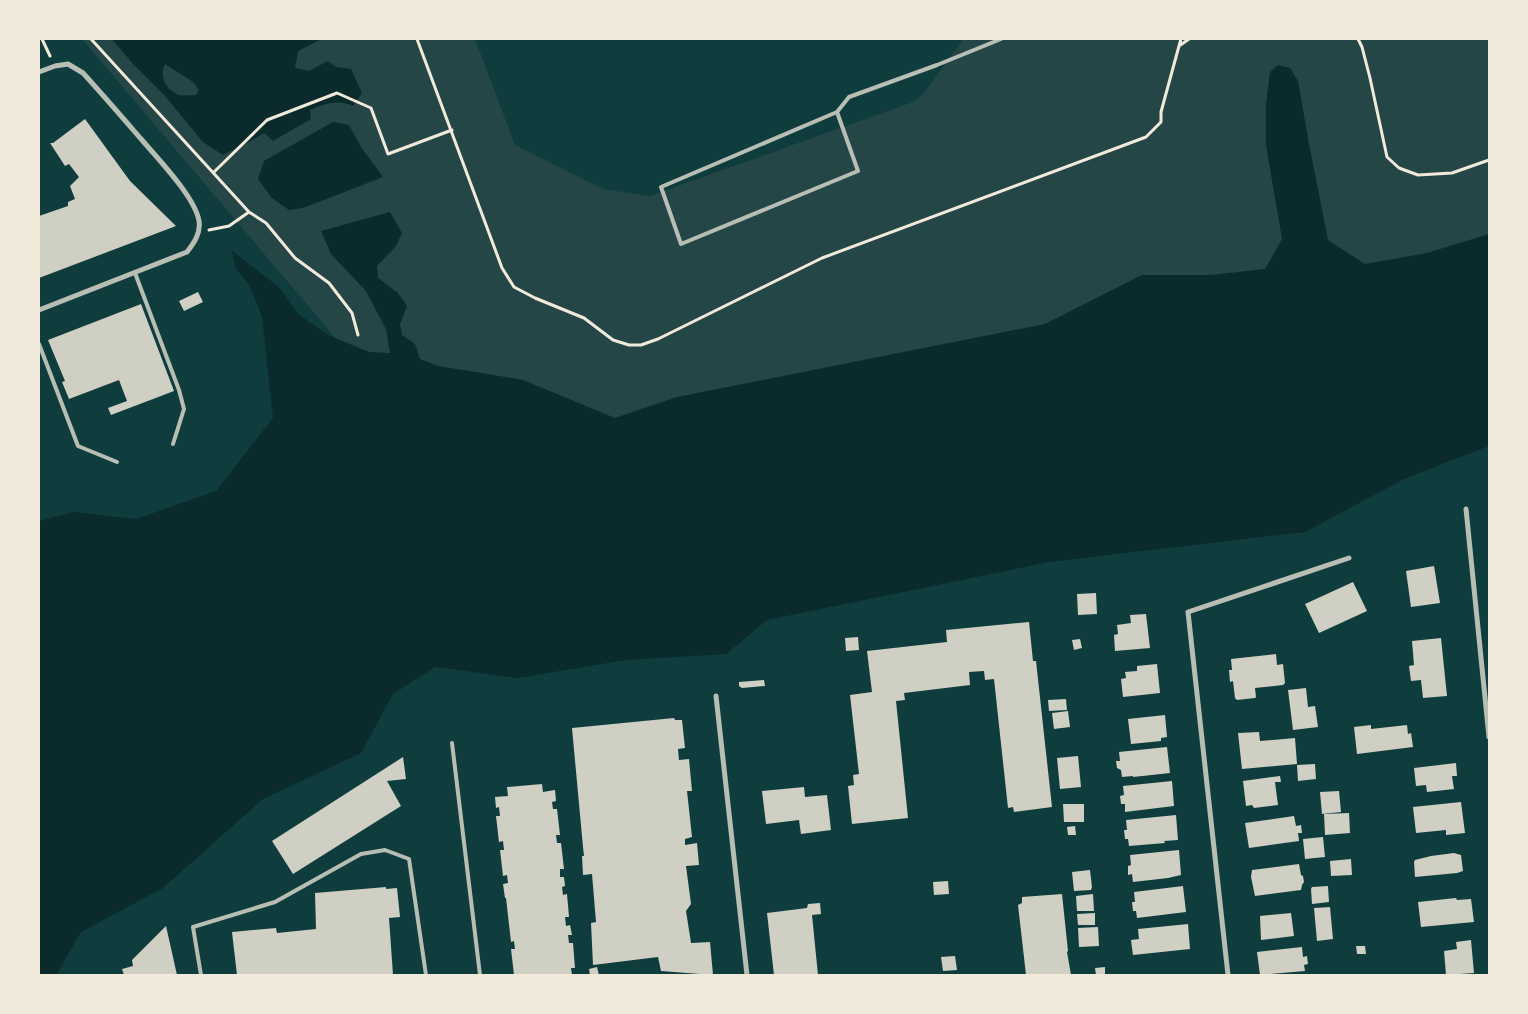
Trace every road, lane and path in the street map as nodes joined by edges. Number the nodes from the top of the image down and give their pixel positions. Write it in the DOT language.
graph roads {
  1 [pos="42,39"];
  2 [pos="92,39"];
  3 [pos="1001,39"];
  4 [pos="1181,39"];
  5 [pos="1358,39"];
  6 [pos="1179,46"];
  7 [pos="54,66"];
  8 [pos="39,72"];
  9 [pos="837,112"];
  10 [pos="452,130"];
  11 [pos="1489,160"];
  12 [pos="214,172"];
  13 [pos="249,212"];
  14 [pos="199,232"];
  15 [pos="135,273"];
  16 [pos="39,310"];
  17 [pos="358,335"];
  18 [pos="39,344"];
  19 [pos="173,444"];
  20 [pos="117,462"];
  21 [pos="1466,509"];
  22 [pos="1349,558"];
  23 [pos="716,696"];
  24 [pos="1489,737"];
  25 [pos="452,742"];
  26 [pos="201,975"];
  27 [pos="426,975"];
  28 [pos="480,975"];
  29 [pos="747,975"];
  30 [pos="1228,975"];
  1 -- 7 [label="path"];
  2 -- 12 [label="path"];
  3 -- 9 [label="lane"];
  4 -- 6 [label="path"];
  5 -- 11 [label="path"];
  7 -- 8 [label="street"];
  7 -- 14 [label="street"];
  9 -- 9 [label="lane"];
  10 -- 12 [label="path"];
  12 -- 13 [label="path"];
  13 -- 14 [label="path"];
  13 -- 17 [label="path"];
  14 -- 15 [label="street"];
  15 -- 16 [label="street"];
  15 -- 19 [label="lane"];
  18 -- 20 [label="lane"];
  21 -- 24 [label="street"];
  22 -- 30 [label="street"];
  23 -- 29 [label="street"];
  25 -- 28 [label="lane"];
  26 -- 27 [label="lane"];
}
